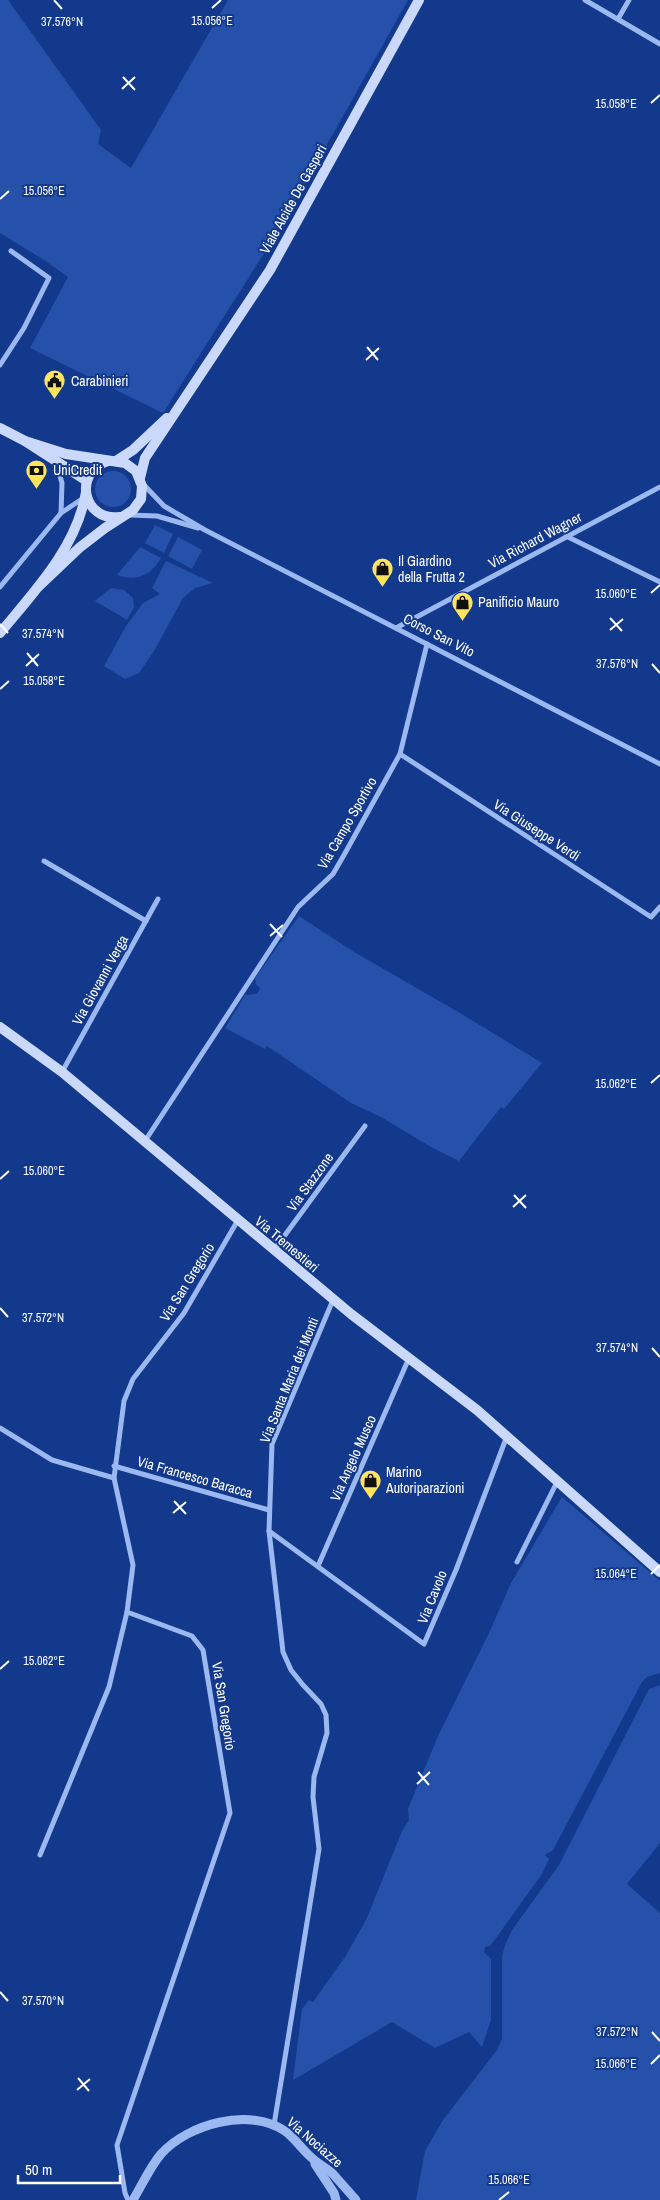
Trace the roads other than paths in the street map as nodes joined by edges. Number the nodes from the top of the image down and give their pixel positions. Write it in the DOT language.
graph roads {
  1 [pos="419,0"];
  2 [pos="585,0"];
  3 [pos="629,0"];
  4 [pos="618,19"];
  5 [pos="660,44"];
  6 [pos="11,251"];
  7 [pos="0,365"];
  8 [pos="180,404"];
  9 [pos="0,428"];
  10 [pos="25,441"];
  11 [pos="55,460"];
  12 [pos="112,461"];
  13 [pos="141,480"];
  14 [pos="660,487"];
  15 [pos="86,490"];
  16 [pos="61,513"];
  17 [pos="123,516"];
  18 [pos="205,530"];
  19 [pos="566,536"];
  20 [pos="660,582"];
  21 [pos="39,586"];
  22 [pos="0,587"];
  23 [pos="396,628"];
  24 [pos="0,633"];
  25 [pos="427,644"];
  26 [pos="400,754"];
  27 [pos="660,764"];
  28 [pos="44,861"];
  29 [pos="158,899"];
  30 [pos="660,907"];
  31 [pos="146,921"];
  32 [pos="0,1027"];
  33 [pos="62,1072"];
  34 [pos="365,1126"];
  35 [pos="145,1141"];
  36 [pos="238,1220"];
  37 [pos="273,1251"];
  38 [pos="333,1299"];
  39 [pos="409,1358"];
  40 [pos="0,1428"];
  41 [pos="507,1436"];
  42 [pos="114,1466"];
  43 [pos="114,1478"];
  44 [pos="557,1482"];
  45 [pos="269,1510"];
  46 [pos="269,1531"];
  47 [pos="518,1562"];
  48 [pos="318,1566"];
  49 [pos="660,1572"];
  50 [pos="127,1612"];
  51 [pos="40,1855"];
  52 [pos="274,2126"];
  53 [pos="312,2159"];
  54 [pos="128,2200"];
  55 [pos="133,2200"];
  56 [pos="336,2200"];
  57 [pos="356,2200"];
  1 -- 8 [label="main road, Viale Alcide De Gasperi"];
  2 -- 4 [label="street"];
  3 -- 4 [label="street"];
  4 -- 5 [label="street"];
  6 -- 7 [label="street"];
  8 -- 12 [label="main road"];
  8 -- 13 [label="main road"];
  9 -- 10 [label="main road"];
  10 -- 11 [label="main road"];
  10 -- 12 [label="main road"];
  11 -- 15 [label="main road"];
  11 -- 16 [label="street"];
  12 -- 13 [label="main road"];
  12 -- 15 [label="main road"];
  13 -- 17 [label="main road"];
  13 -- 18 [label="street"];
  14 -- 19 [label="street, Via Richard Wagner"];
  15 -- 16 [label="street"];
  15 -- 17 [label="main road"];
  15 -- 21 [label="main road"];
  16 -- 22 [label="street"];
  17 -- 18 [label="street"];
  17 -- 21 [label="main road"];
  18 -- 23 [label="street, Corso San Vito"];
  19 -- 20 [label="street"];
  19 -- 23 [label="street, Via Richard Wagner"];
  21 -- 24 [label="main road"];
  23 -- 25 [label="street, Corso San Vito"];
  25 -- 26 [label="street, Via Campo Sportivo"];
  25 -- 27 [label="street, Corso San Vito"];
  26 -- 30 [label="street, Via Giuseppe Verdi"];
  26 -- 35 [label="street, Via Campo Sportivo"];
  28 -- 31 [label="street"];
  29 -- 31 [label="street, Via Giovanni Verga"];
  31 -- 33 [label="street, Via Giovanni Verga"];
  32 -- 33 [label="main road, Via Tremestieri"];
  33 -- 35 [label="main road, Via Tremestieri"];
  34 -- 37 [label="street, Via Stazzone"];
  35 -- 36 [label="main road, Via Tremestieri"];
  36 -- 37 [label="main road, Via Tremestieri"];
  36 -- 42 [label="street, Via San Gregorio"];
  37 -- 38 [label="main road, Via Tremestieri"];
  38 -- 39 [label="main road, Via Tremestieri"];
  38 -- 45 [label="street, Via Santa Maria dei Monti"];
  39 -- 41 [label="main road, Via Tremestieri"];
  39 -- 48 [label="street, Via Angelo Musco"];
  40 -- 43 [label="street"];
  41 -- 44 [label="main road, Via Tremestieri"];
  41 -- 48 [label="street, Via Cavolo"];
  42 -- 43 [label="street, Via San Gregorio"];
  42 -- 45 [label="street, Via Francesco Baracca"];
  43 -- 50 [label="street, Via San Gregorio"];
  44 -- 47 [label="street"];
  44 -- 49 [label="main road, Via Tremestieri"];
  45 -- 46 [label="street, Via Santa Maria dei Monti"];
  46 -- 48 [label="street, Via Cavolo"];
  46 -- 52 [label="street, Via Santa Maria dei Monti"];
  50 -- 51 [label="street"];
  50 -- 54 [label="street, Via San Gregorio"];
  52 -- 53 [label="street, Via Nociazze"];
  52 -- 55 [label="street, Via Nociazze"];
  53 -- 56 [label="street"];
  53 -- 57 [label="street, Via Nociazze"];
}
